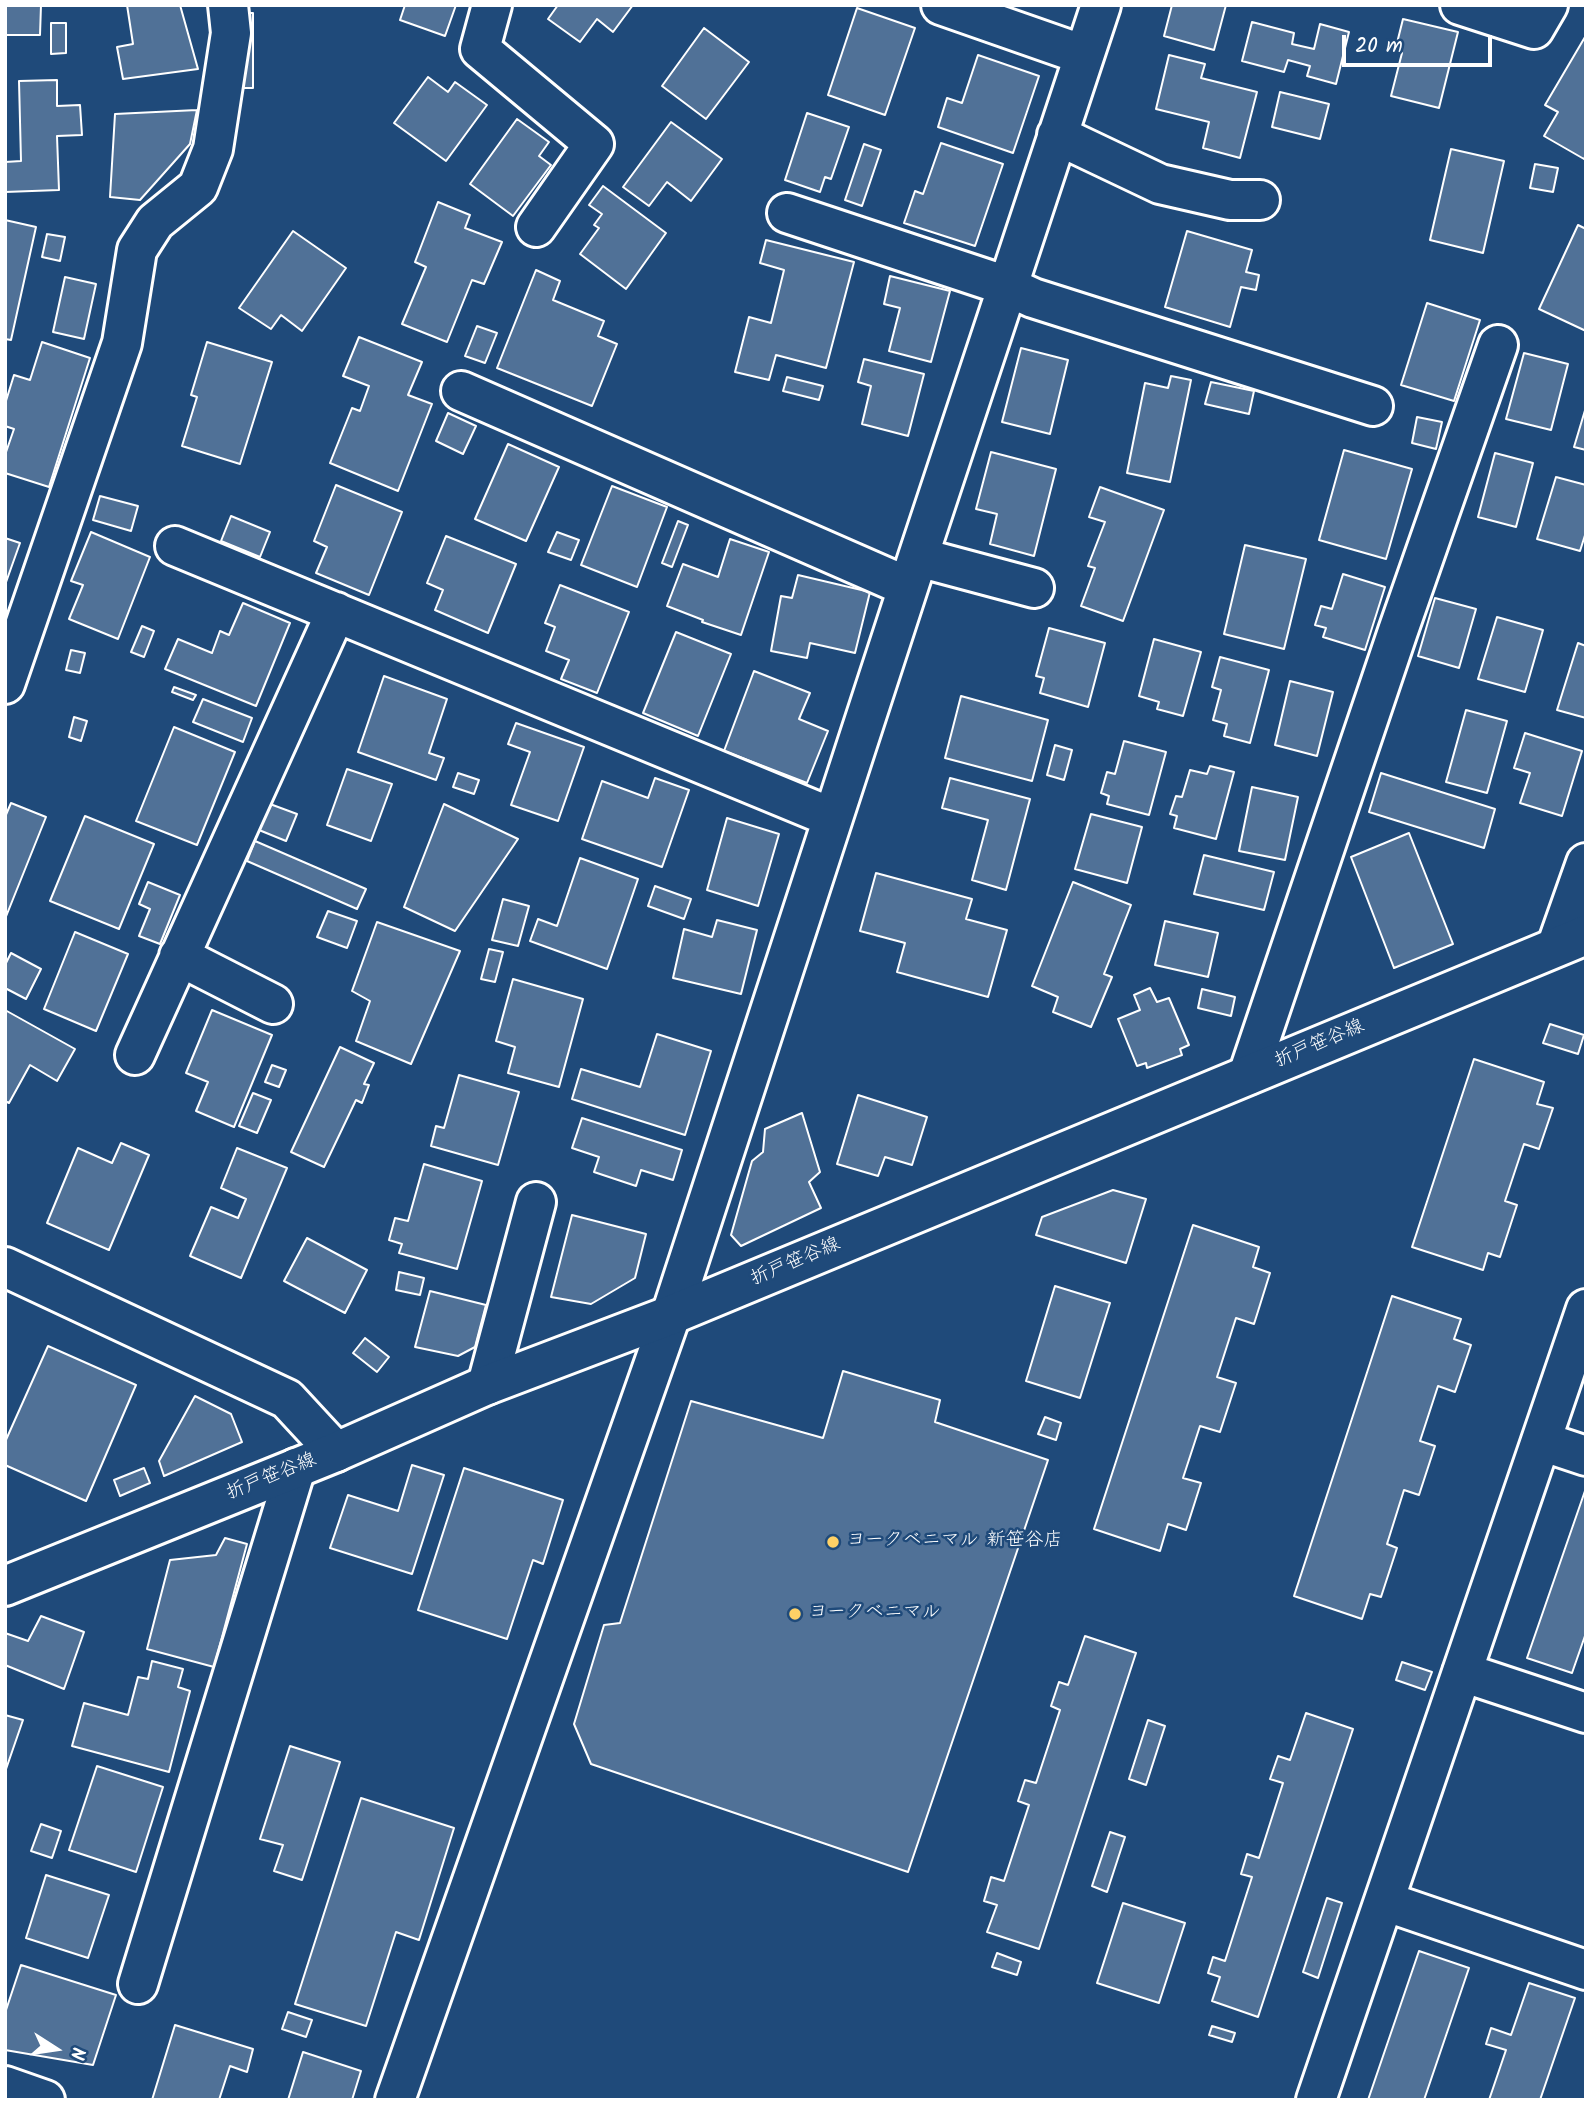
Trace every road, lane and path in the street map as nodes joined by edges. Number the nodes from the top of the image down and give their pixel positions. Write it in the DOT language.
graph roads {
  1 [pos="228,5"];
  2 [pos="492,5"];
  3 [pos="941,5"];
  4 [pos="1101,5"];
  5 [pos="1460,5"];
  6 [pos="1548,5"];
  7 [pos="1084,55"];
  8 [pos="1057,135"];
  9 [pos="1260,200"];
  10 [pos="787,213"];
  11 [pos="536,227"];
  12 [pos="1007,286"];
  13 [pos="1498,345"];
  14 [pos="461,391"];
  15 [pos="1373,406"];
  16 [pos="175,546"];
  17 [pos="913,572"];
  18 [pos="1034,588"];
  19 [pos="336,612"];
  20 [pos="5,684"];
  21 [pos="833,818"];
  22 [pos="1586,863"];
  23 [pos="1571,940"];
  24 [pos="179,956"];
  25 [pos="273,1004"];
  26 [pos="135,1055"];
  27 [pos="1248,1075"];
  28 [pos="536,1202"];
  29 [pos="5,1267"];
  30 [pos="1586,1310"];
  31 [pos="671,1315"];
  32 [pos="487,1385"];
  33 [pos="1541,1441"];
  34 [pos="336,1452"];
  35 [pos="1586,1456"];
  36 [pos="296,1468"];
  37 [pos="5,1586"];
  38 [pos="1462,1672"];
  39 [pos="1586,1713"];
  40 [pos="1384,1901"];
  41 [pos="1586,1970"];
  42 [pos="138,1984"];
  43 [pos="5,2086"];
  44 [pos="45,2100"];
  45 [pos="395,2100"];
  46 [pos="1316,2100"];
  1 -- 20 [label="street"];
  2 -- 11 [label="street"];
  3 -- 7 [label="street"];
  4 -- 7 [label="street"];
  5 -- 6 [label="street"];
  7 -- 8 [label="street"];
  8 -- 9 [label="street"];
  8 -- 12 [label="street"];
  10 -- 12 [label="street"];
  12 -- 15 [label="street"];
  12 -- 17 [label="street"];
  13 -- 27 [label="street"];
  14 -- 17 [label="street"];
  16 -- 19 [label="street"];
  17 -- 18 [label="street"];
  17 -- 21 [label="street"];
  19 -- 21 [label="street"];
  19 -- 24 [label="street"];
  21 -- 31 [label="street"];
  22 -- 23 [label="street"];
  23 -- 27 [label="street, 折戸笹谷線"];
  24 -- 25 [label="street"];
  24 -- 26 [label="street"];
  27 -- 31 [label="street, 折戸笹谷線"];
  28 -- 32 [label="street"];
  29 -- 34 [label="street"];
  30 -- 33 [label="street"];
  31 -- 32 [label="street, 折戸笹谷線"];
  31 -- 45 [label="street"];
  32 -- 34 [label="street, 折戸笹谷線"];
  33 -- 35 [label="street"];
  33 -- 38 [label="street"];
  34 -- 36 [label="street, 折戸笹谷線"];
  36 -- 37 [label="street, 折戸笹谷線"];
  36 -- 42 [label="street"];
  38 -- 39 [label="street"];
  38 -- 40 [label="street"];
  40 -- 41 [label="street"];
  40 -- 46 [label="street"];
  43 -- 44 [label="street"];
}
